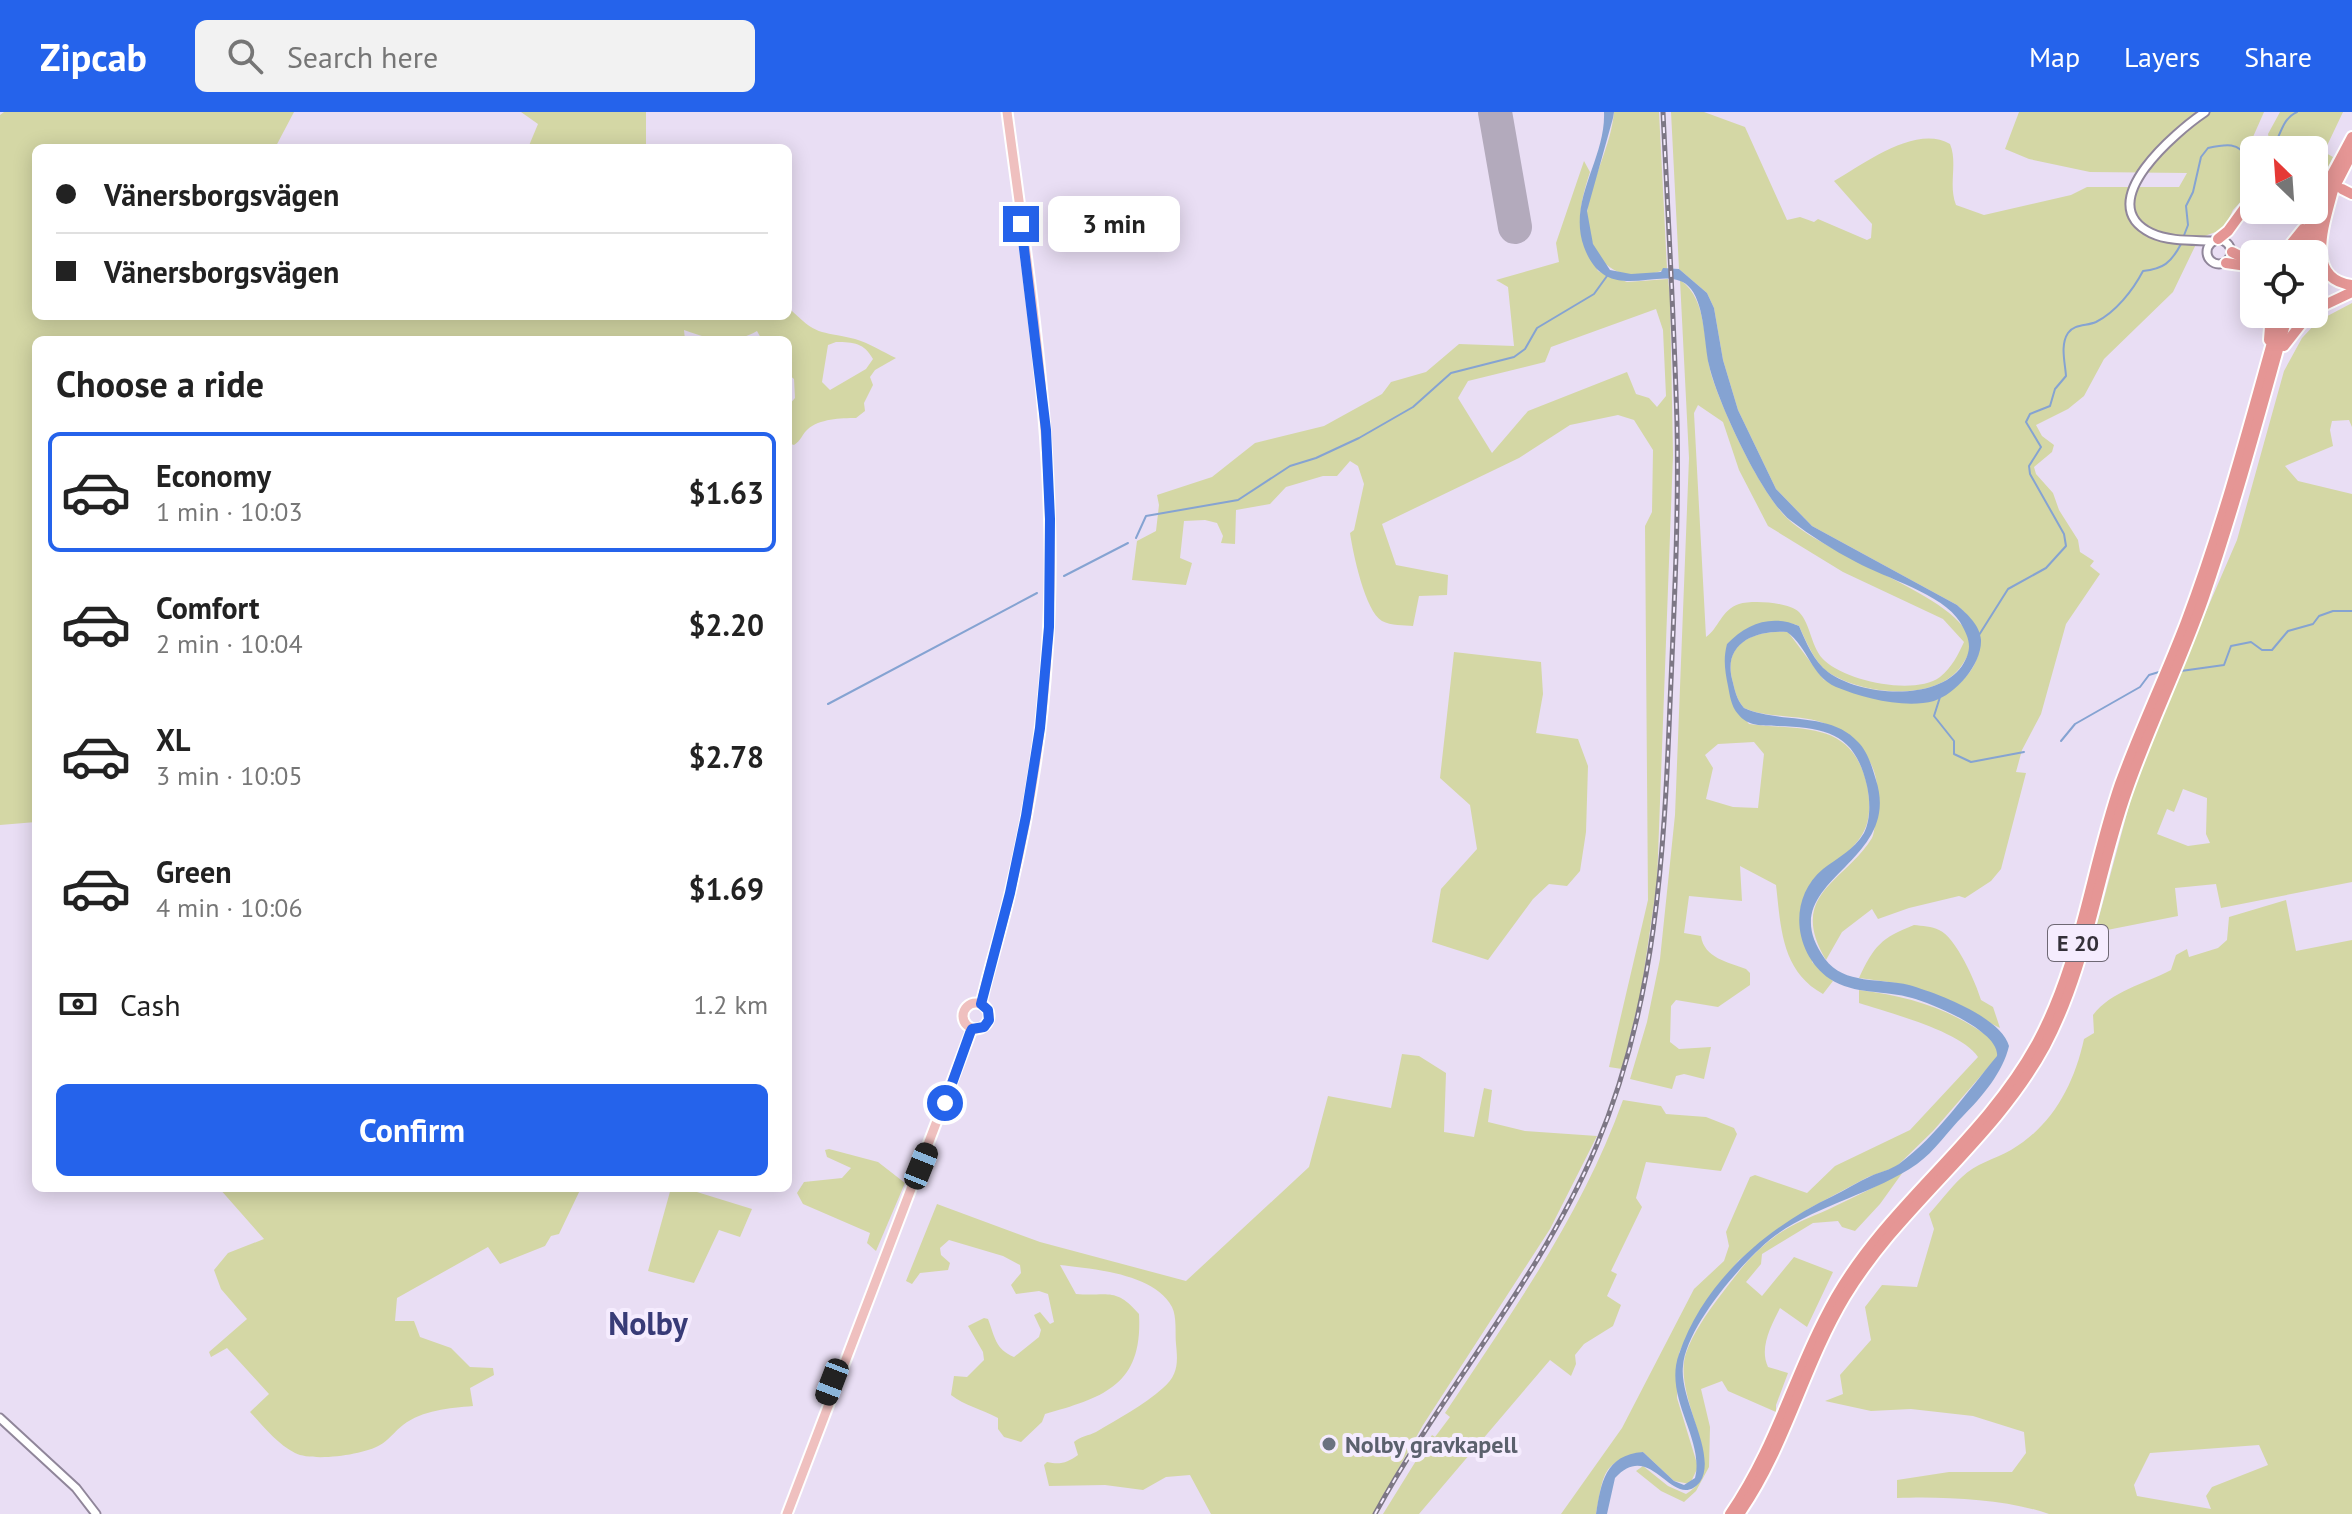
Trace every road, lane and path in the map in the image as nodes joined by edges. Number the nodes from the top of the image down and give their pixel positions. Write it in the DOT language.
graph roads {
  1 [pos="1007,112"];
  2 [pos="2205,112"];
  3 [pos="2352,137"];
  4 [pos="2352,153"];
  5 [pos="2328,186"];
  6 [pos="2343,190"];
  7 [pos="2240,215"];
  8 [pos="2307,224"];
  9 [pos="2232,226"];
  10 [pos="2216,240"];
  11 [pos="2294,240"];
  12 [pos="2315,240"];
  13 [pos="2193,241"];
  14 [pos="2231,250"];
  15 [pos="2207,253"];
  16 [pos="2240,258"];
  17 [pos="2226,263"];
  18 [pos="2240,264"];
  19 [pos="2352,285"];
  20 [pos="2352,292"];
  21 [pos="2328,303"];
  22 [pos="2271,328"];
  23 [pos="2277,328"];
  24 [pos="2283,328"];
  25 [pos="2296,328"];
  26 [pos="2271,363"];
  27 [pos="981,1004"];
  28 [pos="972,1029"];
  29 [pos="911,1191"];
  30 [pos="0,1418"];
  31 [pos="96,1514"];
  32 [pos="780,1514"];
  33 [pos="787,1514"];
  34 [pos="1730,1514"];
  35 [pos="1739,1514"];
  1 -- 27 [label="main road"];
  2 -- 13 [label="street"];
  3 -- 5 [label="highway"];
  4 -- 6 [label="highway"];
  6 -- 12 [label="highway"];
  6 -- 19 [label="highway"];
  7 -- 9 [label="highway"];
  8 -- 11 [label="highway"];
  9 -- 10 [label="highway"];
  9 -- 14 [label="highway"];
  10 -- 13 [label="street"];
  10 -- 14 [label="street"];
  10 -- 15 [label="street"];
  13 -- 15 [label="street"];
  14 -- 16 [label="highway"];
  14 -- 17 [label="street"];
  15 -- 17 [label="street"];
  17 -- 18 [label="highway"];
  20 -- 21 [label="highway"];
  22 -- 26 [label="highway"];
  23 -- 26 [label="highway, E 20"];
  24 -- 26 [label="highway, E 20"];
  25 -- 26 [label="highway"];
  26 -- 34 [label="highway, E 20"];
  26 -- 35 [label="highway, E 20"];
  27 -- 28 [label="main road"];
  27 -- 28 [label="main road"];
  28 -- 29 [label="main road"];
  29 -- 32 [label="main road"];
  29 -- 33 [label="main road"];
  30 -- 31 [label="street"];
}
